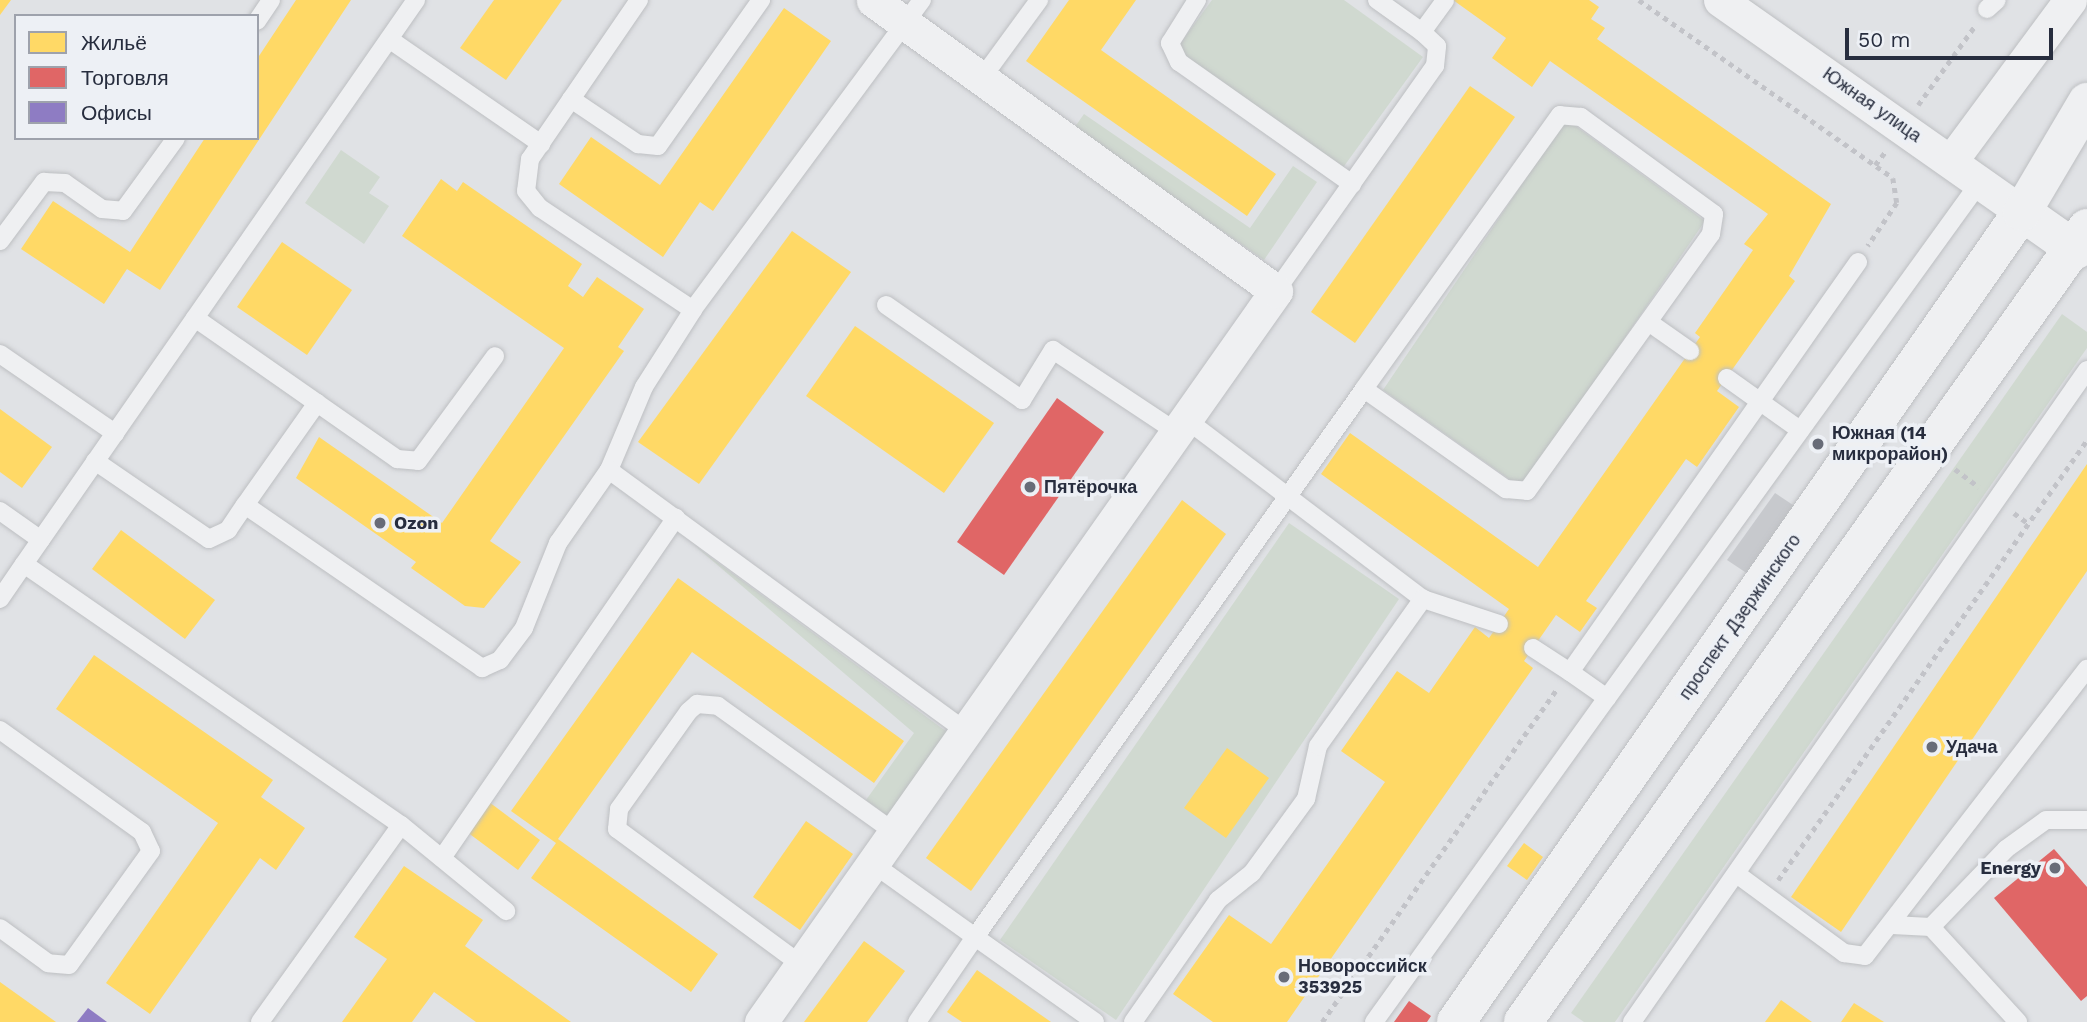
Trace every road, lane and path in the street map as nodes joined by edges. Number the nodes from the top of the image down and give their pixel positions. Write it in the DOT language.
graph roads {
  1 [pos="271,0"];
  2 [pos="416,0"];
  3 [pos="639,0"];
  4 [pos="761,0"];
  5 [pos="873,0"];
  6 [pos="1039,0"];
  7 [pos="1197,0"];
  8 [pos="1377,0"];
  9 [pos="1445,0"];
  10 [pos="1639,0"];
  11 [pos="1720,0"];
  12 [pos="2070,0"];
  13 [pos="1992,5"];
  14 [pos="914,11"];
  15 [pos="259,17"];
  16 [pos="1422,32"];
  17 [pos="389,39"];
  18 [pos="982,78"];
  19 [pos="571,99"];
  20 [pos="2087,102"];
  21 [pos="1903,127"];
  22 [pos="175,140"];
  23 [pos="541,144"];
  24 [pos="1951,161"];
  25 [pos="1875,165"];
  26 [pos="1980,182"];
  27 [pos="1352,184"];
  28 [pos="2022,212"];
  29 [pos="2082,239"];
  30 [pos="0,241"];
  31 [pos="1858,262"];
  32 [pos="1276,291"];
  33 [pos="886,305"];
  34 [pos="693,310"];
  35 [pos="195,318"];
  36 [pos="1650,323"];
  37 [pos="1690,351"];
  38 [pos="0,354"];
  39 [pos="495,356"];
  40 [pos="2087,370"];
  41 [pos="1727,378"];
  42 [pos="1364,389"];
  43 [pos="1760,401"];
  44 [pos="317,403"];
  45 [pos="1182,426"];
  46 [pos="1800,430"];
  47 [pos="116,433"];
  48 [pos="2087,440"];
  49 [pos="95,461"];
  50 [pos="609,470"];
  51 [pos="1289,496"];
  52 [pos="245,505"];
  53 [pos="0,511"];
  54 [pos="676,518"];
  55 [pos="41,540"];
  56 [pos="24,564"];
  57 [pos="0,599"];
  58 [pos="1423,599"];
  59 [pos="1499,624"];
  60 [pos="1533,648"];
  61 [pos="2087,670"];
  62 [pos="1570,672"];
  63 [pos="1607,698"];
  64 [pos="0,730"];
  65 [pos="969,733"];
  66 [pos="2087,820"];
  67 [pos="401,825"];
  68 [pos="898,835"];
  69 [pos="442,858"];
  70 [pos="876,866"];
  71 [pos="1738,875"];
  72 [pos="1766,897"];
  73 [pos="506,911"];
  74 [pos="1892,925"];
  75 [pos="1931,927"];
  76 [pos="0,928"];
  77 [pos="975,937"];
  78 [pos="803,966"];
  79 [pos="260,1022"];
  80 [pos="761,1022"];
  81 [pos="916,1022"];
  82 [pos="1095,1022"];
  83 [pos="1133,1022"];
  84 [pos="1322,1022"];
  85 [pos="1374,1022"];
  86 [pos="1456,1022"];
  87 [pos="1523,1022"];
  88 [pos="1632,1022"];
  89 [pos="2018,1022"];
  1 -- 15 [label="lane"];
  2 -- 17 [label="lane"];
  3 -- 19 [label="lane"];
  4 -- 19 [label="lane"];
  5 -- 14 [label="street"];
  6 -- 18 [label="lane"];
  7 -- 27 [label="lane"];
  8 -- 16 [label="lane"];
  9 -- 16 [label="lane"];
  10 -- 25 [label="path"];
  11 -- 21 [label="street, Южная улица"];
  12 -- 24 [label="street"];
  13 -- 21 [label="path"];
  14 -- 18 [label="street"];
  14 -- 34 [label="lane"];
  16 -- 27 [label="lane"];
  17 -- 23 [label="lane"];
  17 -- 35 [label="lane"];
  18 -- 32 [label="street"];
  19 -- 23 [label="lane"];
  20 -- 28 [label="street, проспект Дзержинского"];
  21 -- 24 [label="street, Южная улица"];
  21 -- 25 [label="path"];
  22 -- 30 [label="lane"];
  23 -- 34 [label="lane"];
  24 -- 26 [label="street, Южная улица"];
  25 -- 31 [label="path"];
  26 -- 28 [label="street, Южная улица"];
  26 -- 46 [label="lane"];
  27 -- 32 [label="lane"];
  28 -- 29 [label="street"];
  28 -- 86 [label="street, проспект Дзержинского"];
  29 -- 87 [label="street"];
  31 -- 43 [label="lane"];
  32 -- 45 [label="street"];
  33 -- 45 [label="lane"];
  34 -- 50 [label="lane"];
  35 -- 44 [label="lane"];
  35 -- 47 [label="lane"];
  36 -- 37 [label="lane"];
  36 -- 42 [label="lane"];
  36 -- 42 [label="lane"];
  38 -- 47 [label="lane"];
  39 -- 44 [label="lane"];
  40 -- 71 [label="lane"];
  41 -- 43 [label="lane"];
  42 -- 51 [label="lane"];
  43 -- 46 [label="lane"];
  43 -- 62 [label="lane"];
  44 -- 52 [label="lane"];
  45 -- 51 [label="lane"];
  45 -- 65 [label="street"];
  46 -- 63 [label="lane"];
  47 -- 49 [label="lane"];
  48 -- 72 [label="path"];
  49 -- 52 [label="lane"];
  49 -- 55 [label="lane"];
  50 -- 52 [label="lane"];
  50 -- 54 [label="lane"];
  51 -- 58 [label="lane"];
  51 -- 77 [label="lane"];
  53 -- 55 [label="lane"];
  54 -- 65 [label="lane"];
  54 -- 69 [label="lane"];
  55 -- 56 [label="lane"];
  56 -- 57 [label="lane"];
  56 -- 67 [label="lane"];
  58 -- 59 [label="lane"];
  58 -- 83 [label="lane"];
  60 -- 62 [label="lane"];
  61 -- 74 [label="lane"];
  62 -- 63 [label="lane"];
  62 -- 84 [label="path"];
  63 -- 85 [label="lane"];
  64 -- 76 [label="lane"];
  65 -- 68 [label="street"];
  66 -- 75 [label="lane"];
  67 -- 69 [label="lane"];
  67 -- 79 [label="lane"];
  68 -- 70 [label="street"];
  68 -- 78 [label="lane"];
  69 -- 73 [label="lane"];
  70 -- 77 [label="lane"];
  70 -- 78 [label="street"];
  71 -- 72 [label="lane"];
  71 -- 88 [label="lane"];
  72 -- 74 [label="lane"];
  74 -- 75 [label="lane"];
  75 -- 89 [label="lane"];
  77 -- 81 [label="lane"];
  77 -- 82 [label="lane"];
  78 -- 80 [label="street"];
}
